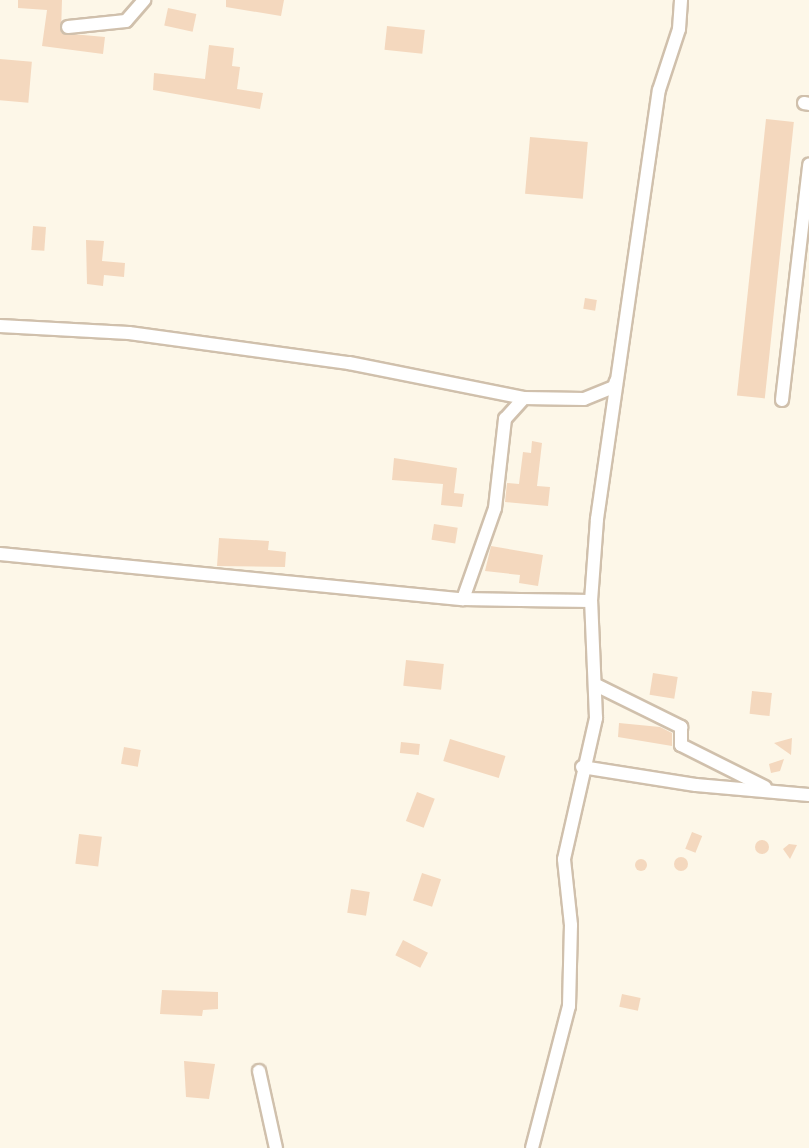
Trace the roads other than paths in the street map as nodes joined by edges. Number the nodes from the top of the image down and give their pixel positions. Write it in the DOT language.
graph roads {
  1 [pos="144,0"];
  2 [pos="681,0"];
  3 [pos="68,27"];
  4 [pos="809,165"];
  5 [pos="808,180"];
  6 [pos="794,298"];
  7 [pos="809,300"];
  8 [pos="0,326"];
  9 [pos="618,374"];
  10 [pos="524,398"];
  11 [pos="782,400"];
  12 [pos="0,554"];
  13 [pos="463,599"];
  14 [pos="591,601"];
  15 [pos="598,686"];
  16 [pos="582,767"];
  17 [pos="771,790"];
  18 [pos="809,795"];
  19 [pos="259,1071"];
  20 [pos="276,1148"];
  21 [pos="532,1148"];
  1 -- 3 [label="street"];
  2 -- 9 [label="street"];
  4 -- 5 [label="street"];
  5 -- 6 [label="street"];
  6 -- 7 [label="street"];
  6 -- 11 [label="street"];
  8 -- 10 [label="street"];
  9 -- 10 [label="street"];
  9 -- 14 [label="street"];
  10 -- 13 [label="street"];
  12 -- 13 [label="street"];
  13 -- 14 [label="street"];
  14 -- 15 [label="street"];
  15 -- 16 [label="street"];
  15 -- 17 [label="street"];
  16 -- 17 [label="street"];
  16 -- 21 [label="street"];
  17 -- 18 [label="street"];
  19 -- 20 [label="street"];
}
